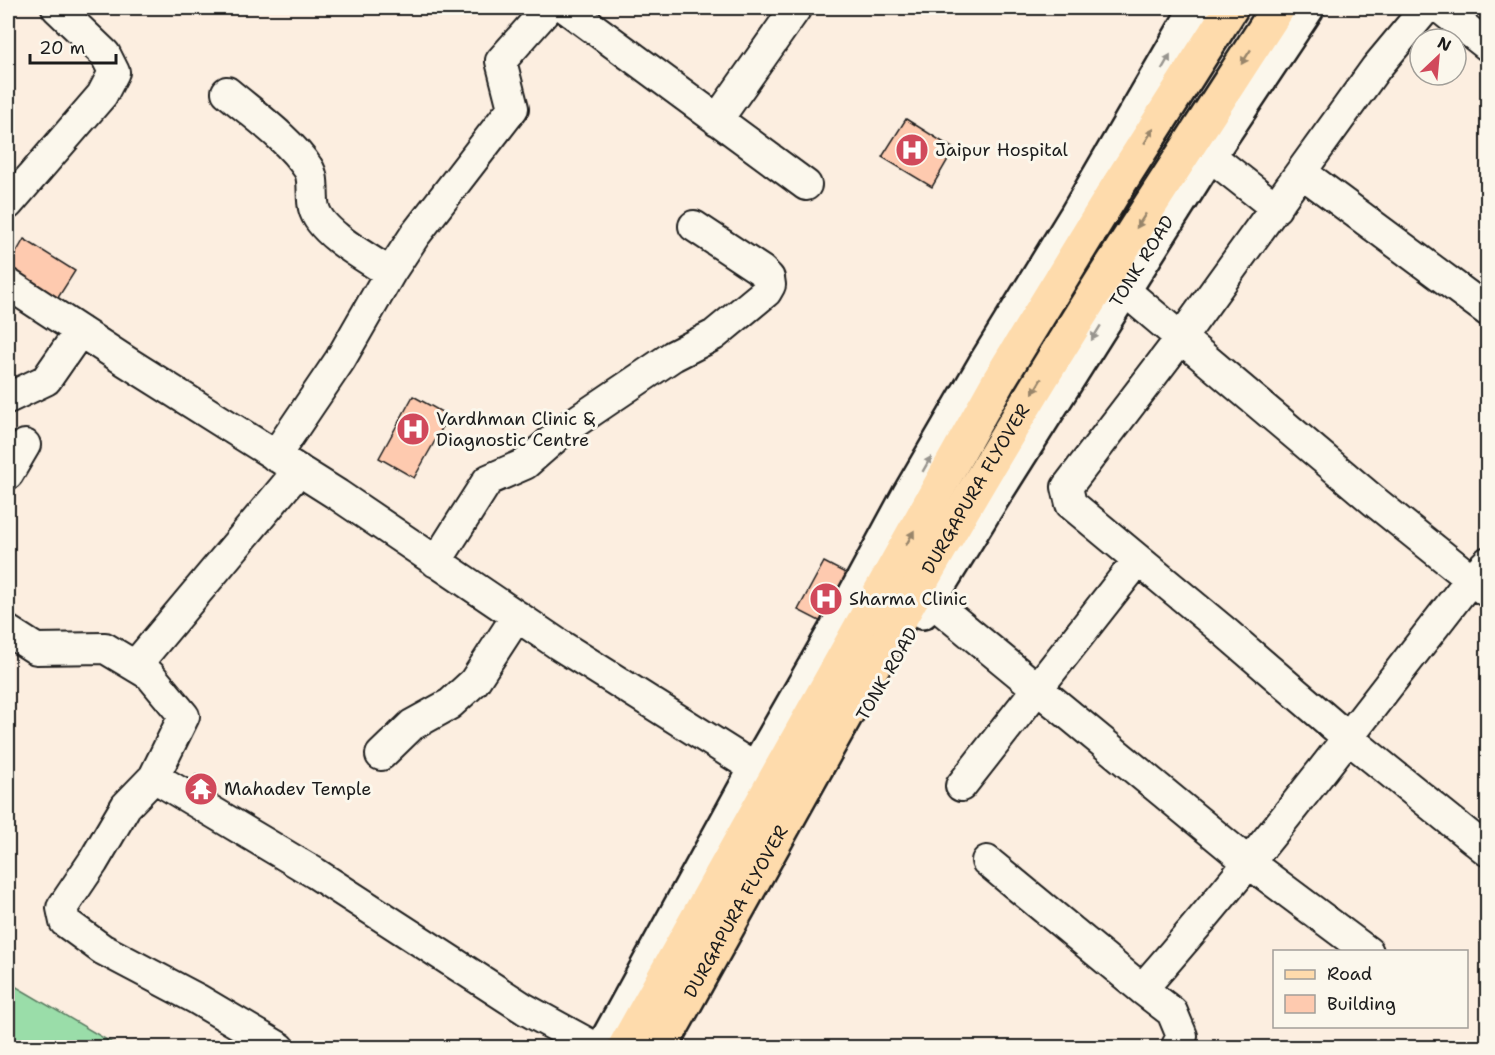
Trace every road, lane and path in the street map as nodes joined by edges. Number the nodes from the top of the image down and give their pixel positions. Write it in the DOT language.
graph roads {
  1 [pos="548,8"];
  2 [pos="566,8"];
  3 [pos="796,8"];
  4 [pos="1197,8"];
  5 [pos="1231,8"];
  6 [pos="1426,8"];
  7 [pos="1440,8"];
  8 [pos="1291,10"];
  9 [pos="71,12"];
  10 [pos="1488,46"];
  11 [pos="227,92"];
  12 [pos="717,120"];
  13 [pos="1209,155"];
  14 [pos="1301,172"];
  15 [pos="806,185"];
  16 [pos="8,204"];
  17 [pos="1276,208"];
  18 [pos="694,226"];
  19 [pos="390,273"];
  20 [pos="8,284"];
  21 [pos="1124,290"];
  22 [pos="1488,311"];
  23 [pos="80,332"];
  24 [pos="1181,338"];
  25 [pos="8,398"];
  26 [pos="25,445"];
  27 [pos="287,463"];
  28 [pos="8,474"];
  29 [pos="1138,560"];
  30 [pos="436,562"];
  31 [pos="1482,578"];
  32 [pos="930,600"];
  33 [pos="517,616"];
  34 [pos="8,631"];
  35 [pos="135,666"];
  36 [pos="1037,688"];
  37 [pos="1348,738"];
  38 [pos="381,754"];
  39 [pos="756,770"];
  40 [pos="154,777"];
  41 [pos="961,786"];
  42 [pos="1488,851"];
  43 [pos="987,861"];
  44 [pos="1249,863"];
  45 [pos="1367,950"];
  46 [pos="1142,989"];
  47 [pos="280,1047"];
  48 [pos="596,1047"];
  49 [pos="603,1047"];
  50 [pos="624,1047"];
  51 [pos="660,1047"];
  52 [pos="677,1047"];
  53 [pos="1176,1047"];
  1 -- 19 [label="street"];
  2 -- 12 [label="street"];
  3 -- 12 [label="street"];
  39 -- 4 [label="street, one-way"];
  50 -- 5 [label="main road, DURGAPURA FLYOVER, one-way"];
  6 -- 14 [label="street"];
  7 -- 10 [label="street"];
  8 -- 13 [label="street, TONK ROAD"];
  8 -- 51 [label="main road, DURGAPURA FLYOVER, one-way"];
  9 -- 16 [label="street"];
  11 -- 19 [label="street"];
  12 -- 15 [label="street"];
  13 -- 17 [label="street"];
  13 -- 21 [label="street, TONK ROAD"];
  14 -- 17 [label="street"];
  14 -- 22 [label="street"];
  17 -- 24 [label="street"];
  18 -- 30 [label="street"];
  19 -- 27 [label="street"];
  20 -- 23 [label="street"];
  21 -- 24 [label="street"];
  21 -- 32 [label="street, TONK ROAD, one-way"];
  23 -- 25 [label="street"];
  23 -- 27 [label="street"];
  24 -- 29 [label="street"];
  24 -- 31 [label="street"];
  26 -- 28 [label="street"];
  27 -- 30 [label="street"];
  27 -- 35 [label="street"];
  29 -- 36 [label="street"];
  29 -- 37 [label="street"];
  30 -- 33 [label="street"];
  31 -- 37 [label="street"];
  32 -- 36 [label="street"];
  32 -- 52 [label="street, TONK ROAD"];
  33 -- 38 [label="street"];
  33 -- 39 [label="street"];
  34 -- 35 [label="street"];
  35 -- 40 [label="street"];
  36 -- 41 [label="street"];
  36 -- 44 [label="street"];
  37 -- 42 [label="street"];
  37 -- 44 [label="street"];
  39 -- 49 [label="street"];
  40 -- 47 [label="street"];
  40 -- 48 [label="street"];
  43 -- 46 [label="street"];
  44 -- 45 [label="street"];
  44 -- 46 [label="street"];
  46 -- 53 [label="street"];
}
